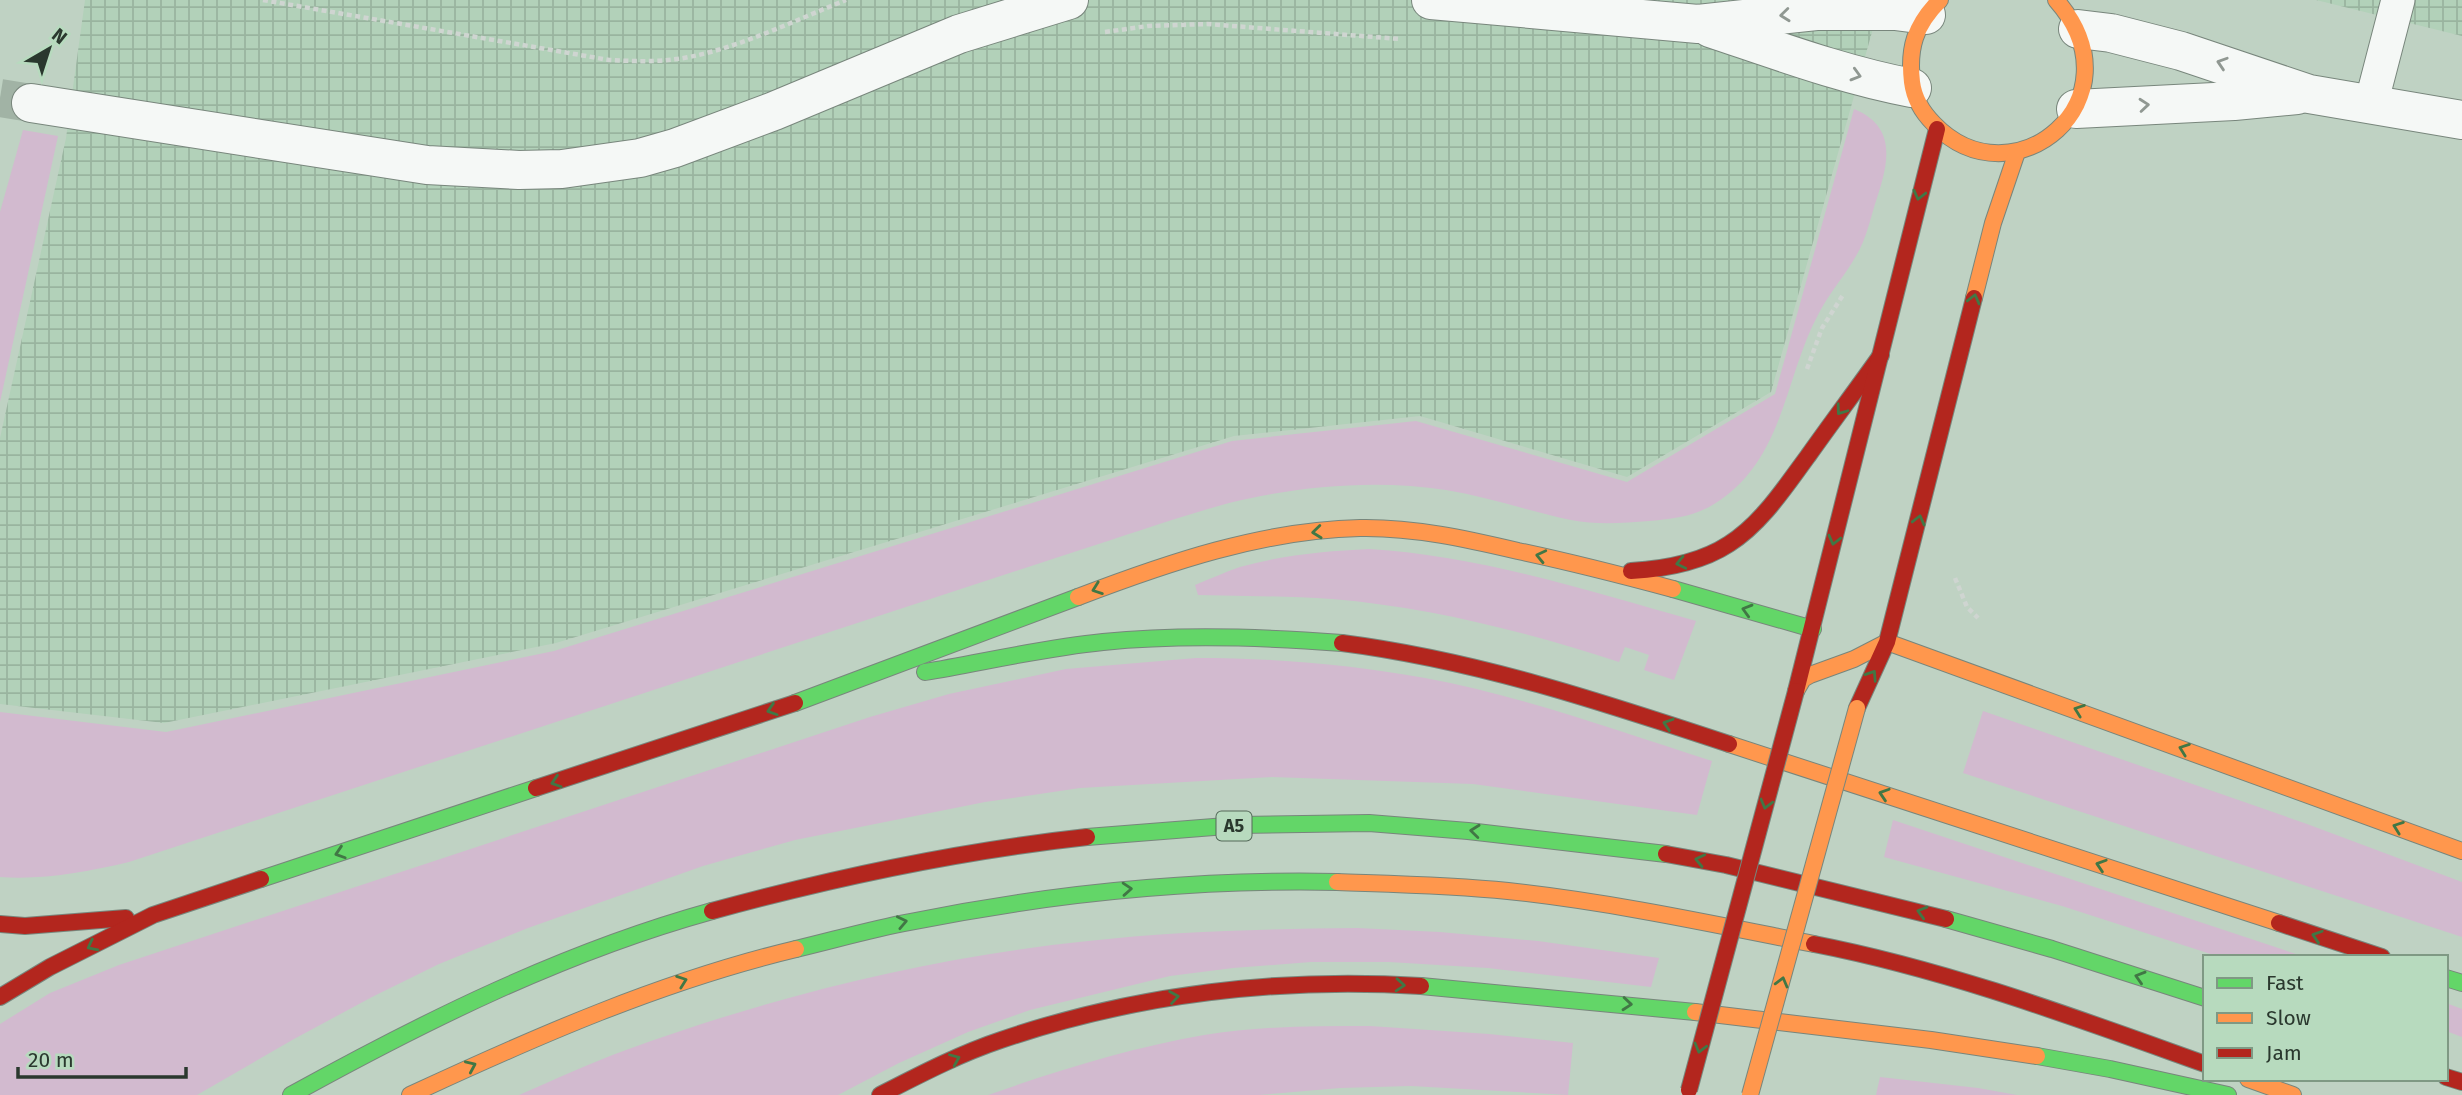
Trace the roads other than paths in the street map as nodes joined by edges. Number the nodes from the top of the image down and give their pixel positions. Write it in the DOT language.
graph roads {
  1 [pos="1069,0"];
  2 [pos="1431,0"];
  3 [pos="2398,0"];
  4 [pos="1933,7"];
  5 [pos="2067,14"];
  6 [pos="1698,24"];
  7 [pos="1912,88"];
  8 [pos="2309,94"];
  9 [pos="31,103"];
  10 [pos="2371,104"];
  11 [pos="2076,109"];
  12 [pos="2462,120"];
  13 [pos="1937,130"];
  14 [pos="2017,152"];
  15 [pos="1881,355"];
  16 [pos="1608,571"];
  17 [pos="1819,631"];
  18 [pos="1887,642"];
  19 [pos="1844,668"];
  20 [pos="837,689"];
  21 [pos="1796,691"];
  22 [pos="1857,708"];
  23 [pos="2462,851"];
  24 [pos="153,915"];
  25 [pos="0,924"];
  26 [pos="2376,955"];
  27 [pos="0,997"];
  28 [pos="2203,997"];
  29 [pos="2203,1063"];
  30 [pos="2254,1081"];
  31 [pos="1688,1092"];
  32 [pos="291,1095"];
  33 [pos="410,1095"];
  34 [pos="880,1095"];
  35 [pos="1750,1095"];
  36 [pos="2228,1095"];
  37 [pos="2293,1095"];
  1 -- 9 [label="street"];
  2 -- 6 [label="street"];
  3 -- 10 [label="lane"];
  4 -- 6 [label="street, one-way"];
  4 -- 7 [label="main road"];
  8 -- 5 [label="street, one-way"];
  5 -- 11 [label="main road"];
  6 -- 7 [label="street, one-way"];
  7 -- 13 [label="main road"];
  8 -- 10 [label="street"];
  11 -- 8 [label="street, one-way"];
  10 -- 12 [label="street"];
  11 -- 14 [label="main road"];
  13 -- 14 [label="main road"];
  13 -- 15 [label="main road, one-way"];
  18 -- 14 [label="main road, one-way"];
  15 -- 16 [label="main road, one-way"];
  15 -- 17 [label="main road, one-way"];
  17 -- 16 [label="main road, one-way"];
  16 -- 20 [label="main road, one-way"];
  17 -- 21 [label="main road"];
  18 -- 19 [label="main road"];
  22 -- 18 [label="main road, one-way"];
  23 -- 18 [label="main road, one-way"];
  19 -- 21 [label="main road"];
  19 -- 22 [label="main road"];
  20 -- 24 [label="main road, one-way"];
  26 -- 20 [label="main road, one-way"];
  21 -- 31 [label="main road, one-way, bridge"];
  35 -- 22 [label="main road, one-way, bridge"];
  24 -- 25 [label="main road"];
  24 -- 27 [label="main road, one-way"];
  28 -- 32 [label="main road, A5, one-way"];
  33 -- 29 [label="main road, one-way"];
  30 -- 37 [label="main road"];
  34 -- 36 [label="main road, one-way"];
}
